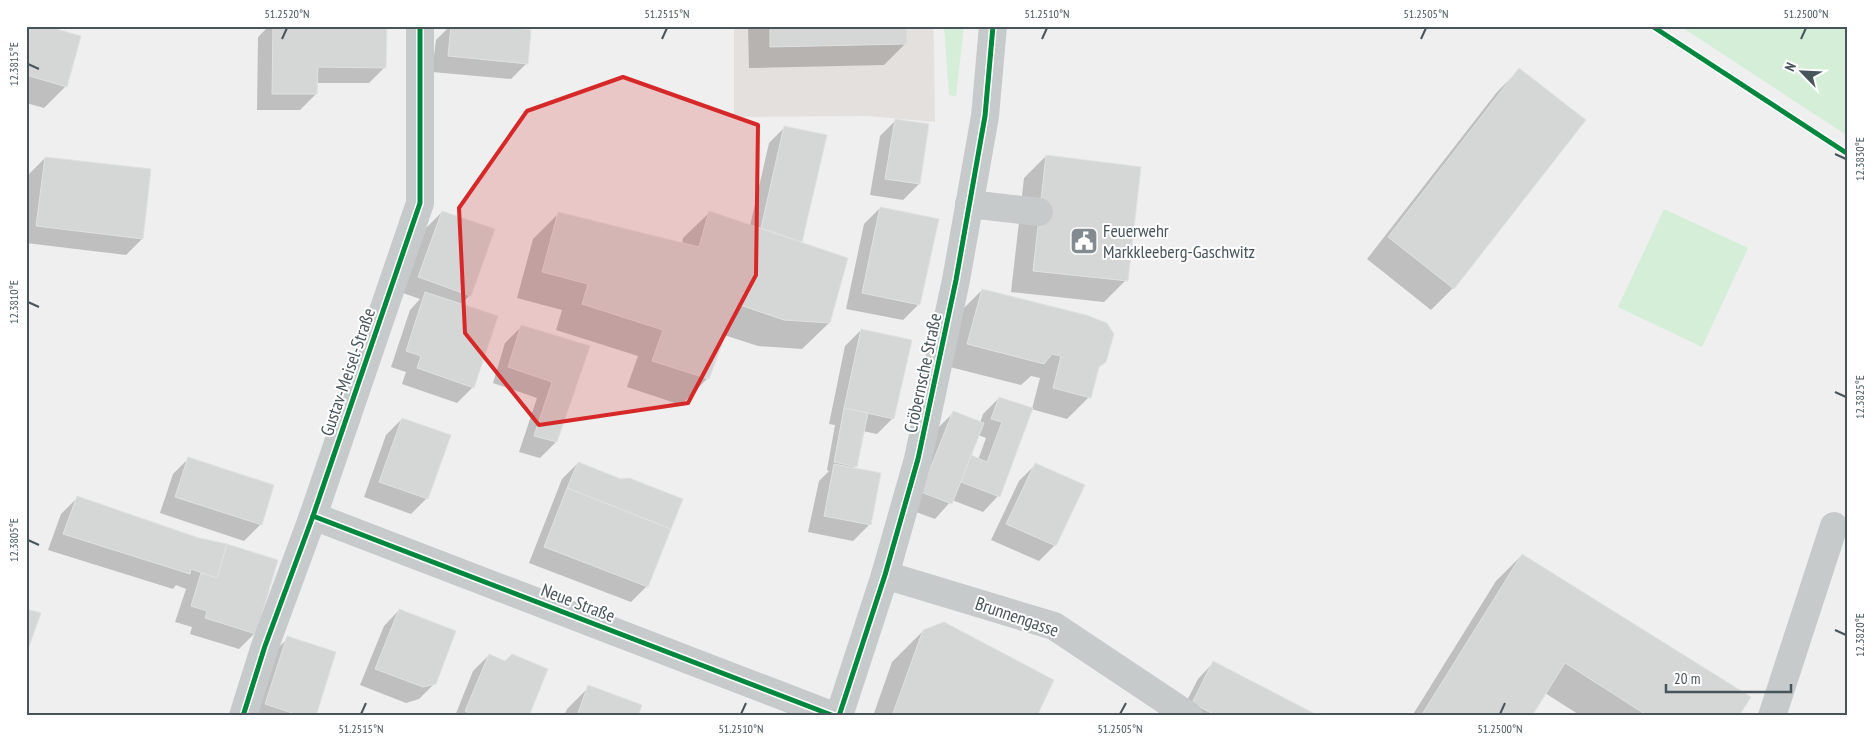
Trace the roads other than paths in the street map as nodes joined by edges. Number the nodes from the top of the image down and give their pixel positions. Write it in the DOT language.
graph roads {
  1 [pos="420,26"];
  2 [pos="993,26"];
  3 [pos="969,204"];
  4 [pos="1039,212"];
  5 [pos="313,516"];
  6 [pos="1834,526"];
  7 [pos="885,575"];
  8 [pos="243,716"];
  9 [pos="834,716"];
  10 [pos="839,716"];
  11 [pos="1189,716"];
  12 [pos="1772,716"];
  1 -- 5 [label="street, Gustav-Meisel-Straße"];
  2 -- 3 [label="street, Cröbernsche Straße"];
  3 -- 4 [label="street"];
  3 -- 7 [label="street, Cröbernsche Straße"];
  5 -- 8 [label="street, Gustav-Meisel-Straße"];
  5 -- 9 [label="street, Neue Straße"];
  6 -- 12 [label="street"];
  7 -- 10 [label="street, Cröbernsche Straße"];
  7 -- 11 [label="street, Brunnengasse"];
}
